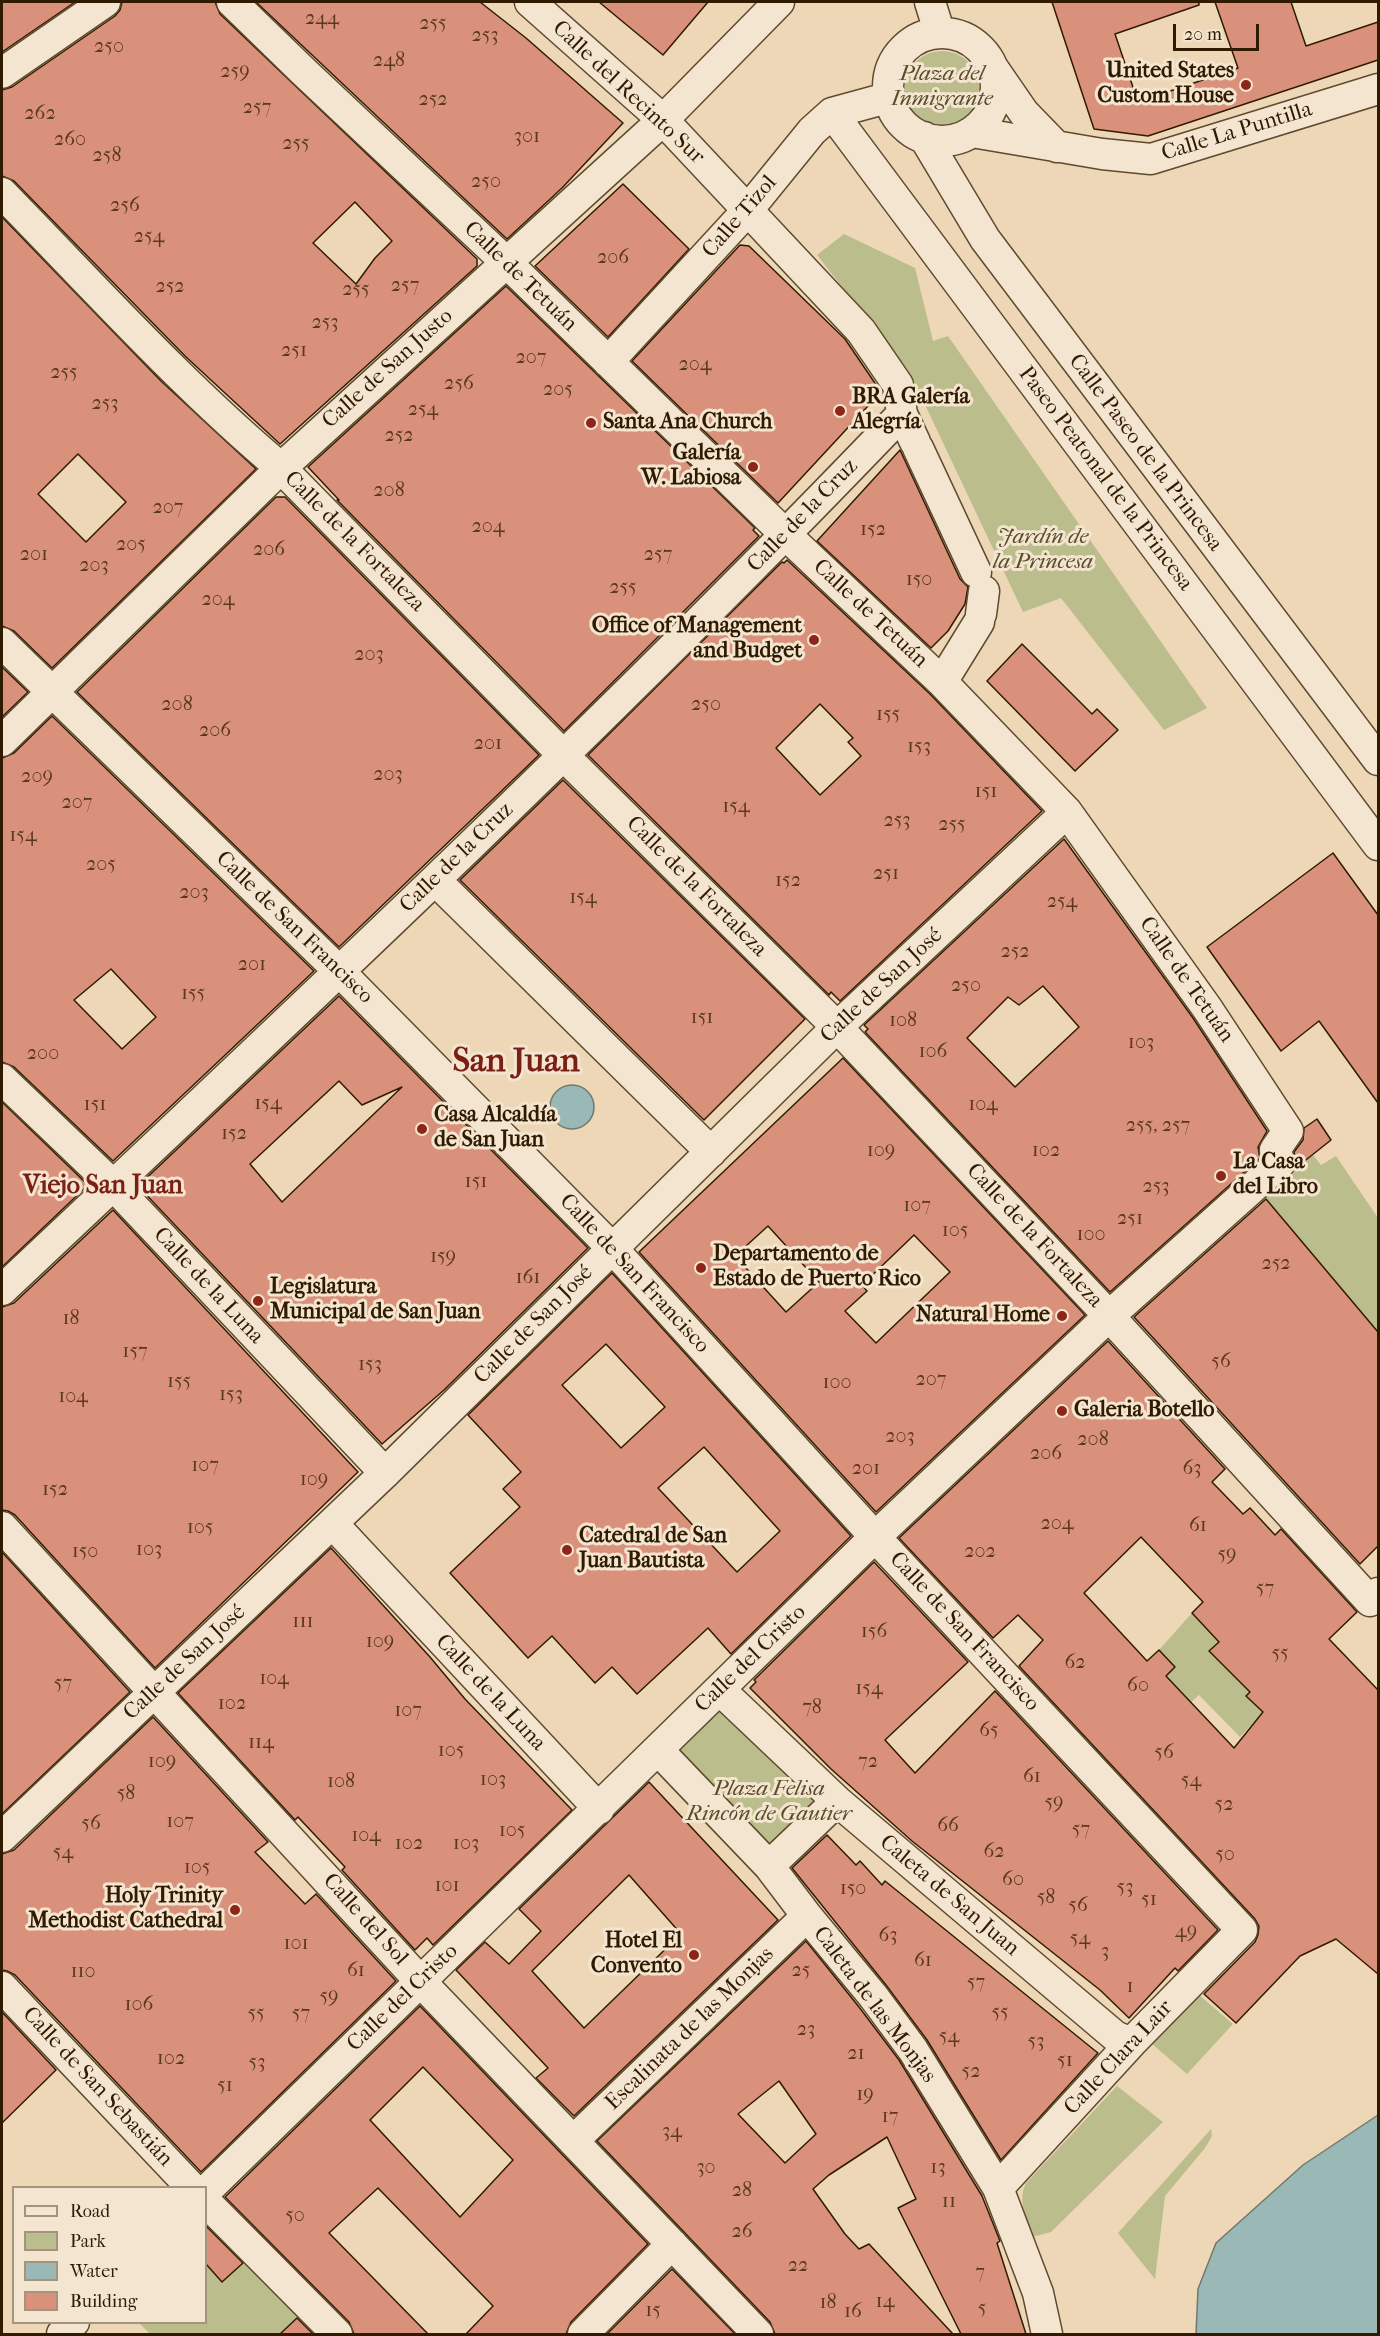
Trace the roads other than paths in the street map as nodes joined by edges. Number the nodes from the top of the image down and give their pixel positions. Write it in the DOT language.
graph roads {
  1 [pos="105,2"];
  2 [pos="232,2"];
  3 [pos="530,2"];
  4 [pos="779,2"];
  5 [pos="930,2"];
  6 [pos="939,32"];
  7 [pos="992,67"];
  8 [pos="2,73"];
  9 [pos="1378,89"];
  10 [pos="887,98"];
  11 [pos="832,113"];
  12 [pos="663,120"];
  13 [pos="972,132"];
  14 [pos="924,137"];
  15 [pos="1057,147"];
  16 [pos="2,193"];
  17 [pos="747,211"];
  18 [pos="506,262"];
  19 [pos="608,362"];
  20 [pos="902,414"];
  21 [pos="281,468"];
  22 [pos="786,535"];
  23 [pos="2,643"];
  24 [pos="942,682"];
  25 [pos="51,693"];
  26 [pos="2,741"];
  27 [pos="563,755"];
  28 [pos="1378,760"];
  29 [pos="1067,812"];
  30 [pos="1378,845"];
  31 [pos="435,880"];
  32 [pos="339,971"];
  33 [pos="837,1027"];
  34 [pos="2,1079"];
  35 [pos="1288,1131"];
  36 [pos="711,1152"];
  37 [pos="113,1185"];
  38 [pos="612,1248"];
  39 [pos="2,1290"];
  40 [pos="1108,1316"];
  41 [pos="385,1473"];
  42 [pos="333,1524"];
  43 [pos="2,1527"];
  44 [pos="875,1537"];
  45 [pos="1374,1597"];
  46 [pos="720,1690"];
  47 [pos="155,1691"];
  48 [pos="658,1750"];
  49 [pos="837,1801"];
  50 [pos="599,1809"];
  51 [pos="2,1838"];
  52 [pos="769,1866"];
  53 [pos="807,1916"];
  54 [pos="1242,1930"];
  55 [pos="420,1981"];
  56 [pos="2,1987"];
  57 [pos="1131,2043"];
  58 [pos="573,2142"];
  59 [pos="191,2186"];
  60 [pos="998,2188"];
  61 [pos="207,2190"];
  62 [pos="207,2203"];
  63 [pos="672,2244"];
  64 [pos="337,2334"];
  65 [pos="583,2334"];
  66 [pos="758,2334"];
  67 [pos="1047,2334"];
  1 -- 8 [label="street"];
  2 -- 18 [label="street, Calle de Tetuán"];
  3 -- 12 [label="street, Calle del Recinto Sur"];
  4 -- 12 [label="street, Calle de San Justo"];
  5 -- 6 [label="street"];
  6 -- 7 [label="street"];
  6 -- 10 [label="street"];
  7 -- 13 [label="street"];
  7 -- 15 [label="street"];
  9 -- 15 [label="street, Calle La Puntilla"];
  10 -- 11 [label="street, Calle Tizol"];
  10 -- 14 [label="street"];
  11 -- 17 [label="street, Calle Tizol"];
  11 -- 30 [label="street, Paseo Peatonal de la Princesa"];
  12 -- 17 [label="street, Calle del Recinto Sur"];
  12 -- 18 [label="street, Calle de San Justo"];
  13 -- 14 [label="street"];
  13 -- 15 [label="street"];
  14 -- 28 [label="street, Calle Paseo de la Princesa"];
  16 -- 21 [label="street, Calle de la Fortaleza"];
  17 -- 19 [label="street, Calle Tizol"];
  17 -- 20 [label="street, Calle del Recinto Sur"];
  18 -- 19 [label="street, Calle de Tetuán"];
  18 -- 21 [label="street, Calle de San Justo"];
  19 -- 22 [label="street, Calle de Tetuán"];
  20 -- 22 [label="street, Calle de la Cruz"];
  20 -- 24 [label="street, Calle del Recinto Sur"];
  21 -- 25 [label="street, Calle de San Justo"];
  21 -- 27 [label="street, Calle de la Fortaleza"];
  22 -- 24 [label="street, Calle de Tetuán"];
  22 -- 27 [label="street, Calle de la Cruz"];
  23 -- 25 [label="street, Calle de San Francisco"];
  24 -- 29 [label="street, Calle de Tetuán"];
  25 -- 26 [label="street, Calle de San Justo"];
  25 -- 32 [label="street, Calle de San Francisco"];
  27 -- 31 [label="street, Calle de la Cruz"];
  27 -- 33 [label="street, Calle de la Fortaleza"];
  29 -- 33 [label="street, Calle de San José"];
  29 -- 35 [label="street, Calle de Tetuán"];
  31 -- 32 [label="street, Calle de la Cruz"];
  31 -- 36 [label="street"];
  32 -- 37 [label="street, Calle de la Cruz"];
  32 -- 38 [label="street, Calle de San Francisco"];
  33 -- 36 [label="street, Calle de San José"];
  33 -- 40 [label="street, Calle de la Fortaleza"];
  34 -- 37 [label="street, Calle de la Luna"];
  35 -- 40 [label="street, Calle del Cristo"];
  36 -- 38 [label="street, Calle de San José"];
  37 -- 39 [label="street, Calle de la Cruz"];
  37 -- 41 [label="street, Calle de la Luna"];
  38 -- 41 [label="street, Calle de San José"];
  38 -- 44 [label="street, Calle de San Francisco"];
  40 -- 44 [label="street, Calle del Cristo"];
  40 -- 45 [label="street, Calle de la Fortaleza"];
  41 -- 42 [label="street, Calle de San José"];
  42 -- 47 [label="street, Calle de San José"];
  42 -- 50 [label="street, Calle de la Luna"];
  43 -- 47 [label="street, Calle del Sol"];
  44 -- 46 [label="street, Calle del Cristo"];
  44 -- 54 [label="street, Calle de San Francisco"];
  46 -- 48 [label="street, Calle del Cristo"];
  46 -- 49 [label="street, Caleta de San Juan"];
  47 -- 51 [label="street, Calle de San José"];
  47 -- 55 [label="street, Calle del Sol"];
  48 -- 50 [label="street, Calle del Cristo"];
  48 -- 52 [label="street, Caleta de las Monjas"];
  49 -- 52 [label="street"];
  49 -- 57 [label="street, Caleta de San Juan"];
  50 -- 55 [label="street, Calle del Cristo"];
  52 -- 53 [label="street, Caleta de las Monjas"];
  53 -- 58 [label="street, Escalinata de las Monjas"];
  53 -- 60 [label="street, Caleta de las Monjas"];
  54 -- 57 [label="street, Calle Clara Lair"];
  55 -- 58 [label="street, Calle del Sol"];
  55 -- 61 [label="street, Calle del Cristo"];
  56 -- 59 [label="street, Calle de San Sebastián"];
  57 -- 60 [label="street, Calle Clara Lair"];
  58 -- 63 [label="street, Calle del Sol"];
  60 -- 67 [label="street, Caleta de las Monjas"];
  62 -- 64 [label="street"];
  63 -- 65 [label="street"];
  63 -- 66 [label="street, Calle del Sol"];
}
